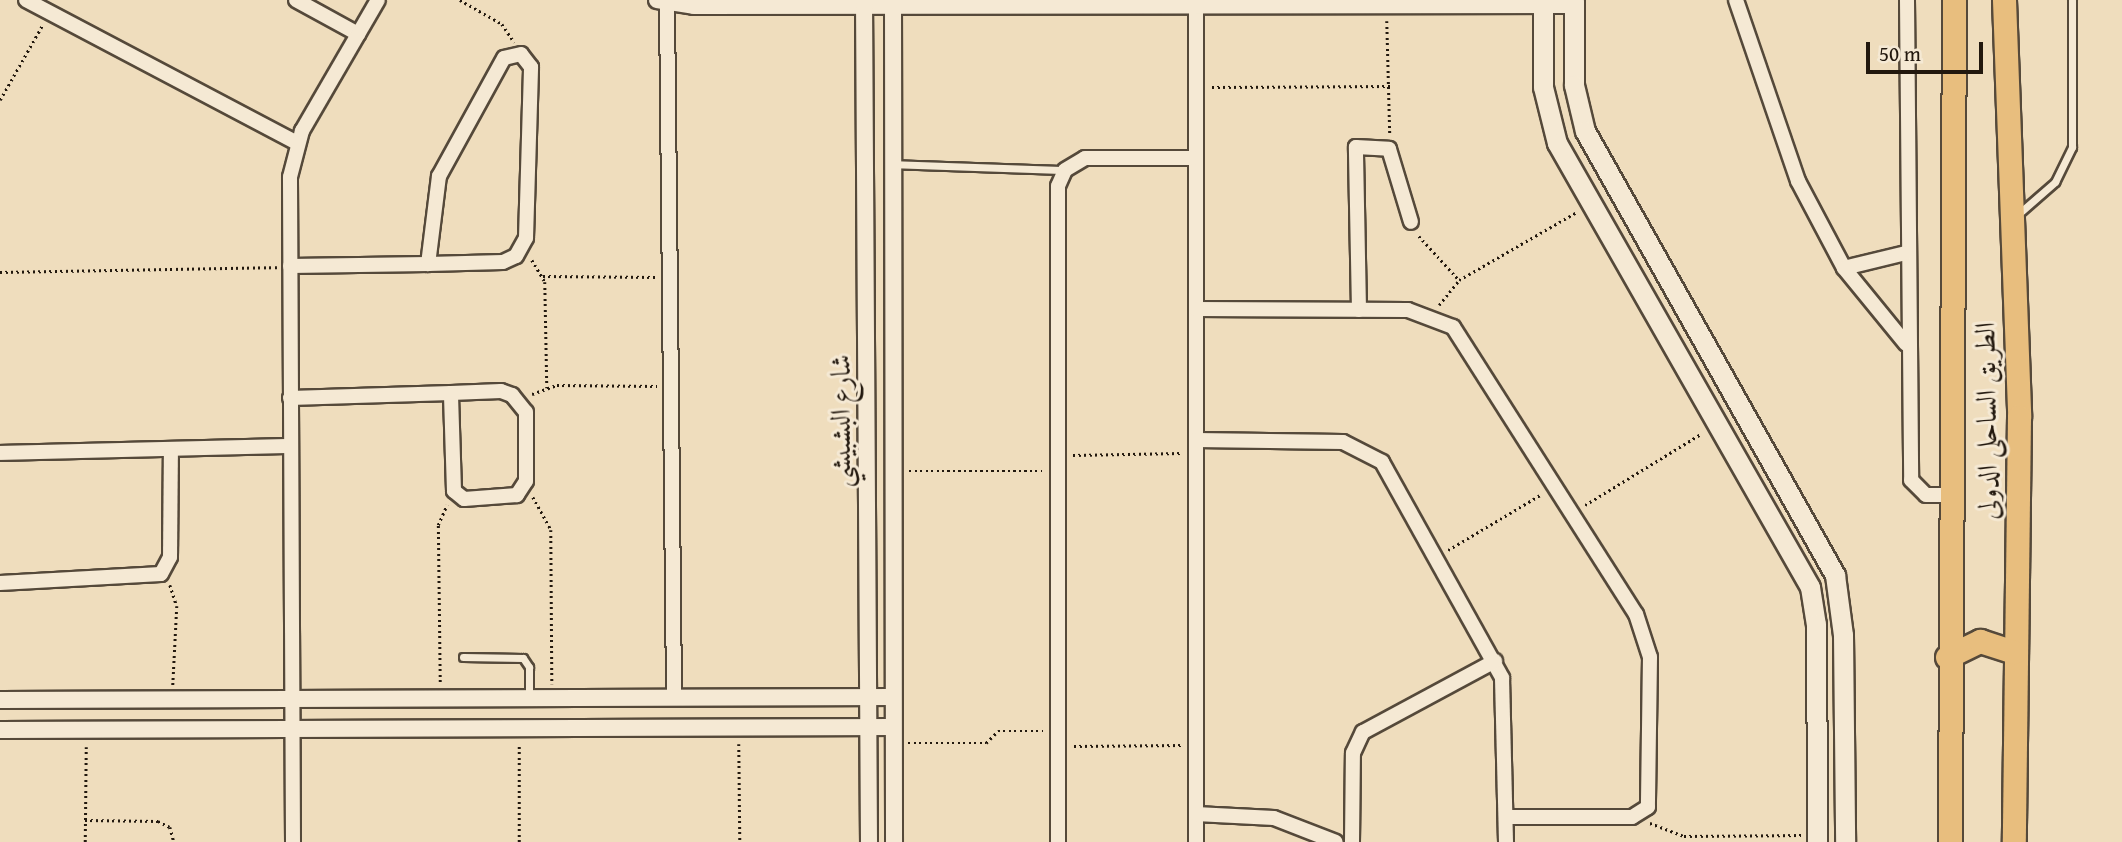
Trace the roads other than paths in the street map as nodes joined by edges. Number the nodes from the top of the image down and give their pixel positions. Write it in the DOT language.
graph roads {
  1 [pos="26,0"];
  2 [pos="296,0"];
  3 [pos="378,0"];
  4 [pos="1736,0"];
  5 [pos="1907,0"];
  6 [pos="1954,0"];
  7 [pos="2004,0"];
  8 [pos="2072,0"];
  9 [pos="662,1"];
  10 [pos="1196,2"];
  11 [pos="1543,2"];
  12 [pos="1574,2"];
  13 [pos="864,3"];
  14 [pos="893,3"];
  15 [pos="358,34"];
  16 [pos="297,143"];
  17 [pos="1195,158"];
  18 [pos="865,164"];
  19 [pos="892,164"];
  20 [pos="1065,170"];
  21 [pos="1411,222"];
  22 [pos="2008,223"];
  23 [pos="1906,253"];
  24 [pos="428,264"];
  25 [pos="290,267"];
  26 [pos="1844,268"];
  27 [pos="1196,309"];
  28 [pos="1359,310"];
  29 [pos="1906,344"];
  30 [pos="451,393"];
  31 [pos="290,398"];
  32 [pos="290,446"];
  33 [pos="1196,446"];
  34 [pos="171,449"];
  35 [pos="0,453"];
  36 [pos="1948,495"];
  37 [pos="0,583"];
  38 [pos="2014,652"];
  39 [pos="463,657"];
  40 [pos="1947,657"];
  41 [pos="1495,661"];
  42 [pos="893,696"];
  43 [pos="674,697"];
  44 [pos="868,697"];
  45 [pos="529,698"];
  46 [pos="290,699"];
  47 [pos="0,700"];
  48 [pos="869,727"];
  49 [pos="291,729"];
  50 [pos="0,730"];
  51 [pos="893,735"];
  52 [pos="1196,814"];
  53 [pos="1506,817"];
  54 [pos="1817,838"];
  55 [pos="293,842"];
  56 [pos="869,842"];
  57 [pos="894,842"];
  58 [pos="1058,842"];
  59 [pos="1196,842"];
  60 [pos="1336,842"];
  61 [pos="1352,842"];
  62 [pos="1506,842"];
  63 [pos="1845,842"];
  64 [pos="1950,842"];
  65 [pos="2014,842"];
  1 -- 16 [label="street"];
  2 -- 15 [label="street"];
  3 -- 15 [label="street"];
  4 -- 26 [label="street"];
  5 -- 23 [label="street"];
  6 -- 36 [label="highway, الطريق الساحلى الدولى"];
  7 -- 22 [label="highway, الطريق الساحلى الدولى"];
  8 -- 22 [label="lane"];
  9 -- 13 [label="street"];
  9 -- 43 [label="street"];
  10 -- 11 [label="street"];
  10 -- 14 [label="street"];
  10 -- 17 [label="street"];
  11 -- 12 [label="street"];
  11 -- 54 [label="main road"];
  12 -- 63 [label="main road"];
  13 -- 14 [label="street"];
  13 -- 18 [label="street, شارع البشبيشي"];
  14 -- 19 [label="street, شارع البشبيشي"];
  15 -- 16 [label="street"];
  16 -- 25 [label="street"];
  17 -- 20 [label="street"];
  17 -- 27 [label="street"];
  18 -- 19 [label="street"];
  18 -- 44 [label="street, شارع البشبيشي"];
  19 -- 20 [label="lane"];
  19 -- 42 [label="street, شارع البشبيشي"];
  20 -- 58 [label="street"];
  21 -- 28 [label="street"];
  22 -- 38 [label="highway, الطريق الساحلى الدولى"];
  23 -- 26 [label="street"];
  23 -- 29 [label="street"];
  24 -- 24 [label="street"];
  24 -- 25 [label="street"];
  25 -- 31 [label="street"];
  26 -- 29 [label="street"];
  27 -- 28 [label="street"];
  27 -- 33 [label="street"];
  28 -- 53 [label="street"];
  29 -- 36 [label="street"];
  30 -- 30 [label="street"];
  30 -- 31 [label="street"];
  31 -- 32 [label="street"];
  32 -- 34 [label="street"];
  32 -- 46 [label="street"];
  33 -- 41 [label="street"];
  33 -- 52 [label="street"];
  34 -- 35 [label="street"];
  34 -- 37 [label="street"];
  36 -- 40 [label="highway, الطريق الساحلى الدولى"];
  38 -- 40 [label="highway"];
  38 -- 65 [label="highway, الطريق الساحلى الدولى"];
  39 -- 45 [label="lane"];
  40 -- 64 [label="highway, الطريق الساحلى الدولى"];
  41 -- 53 [label="street"];
  41 -- 61 [label="street"];
  42 -- 44 [label="street"];
  42 -- 51 [label="street, شارع البشبيشي"];
  43 -- 44 [label="street"];
  43 -- 45 [label="street"];
  44 -- 48 [label="street, شارع البشبيشي"];
  45 -- 46 [label="street"];
  46 -- 47 [label="street"];
  46 -- 49 [label="street"];
  48 -- 49 [label="street"];
  48 -- 51 [label="street"];
  48 -- 56 [label="street, شارع البشبيشي"];
  49 -- 50 [label="street"];
  49 -- 55 [label="street"];
  51 -- 57 [label="street, شارع البشبيشي"];
  52 -- 59 [label="street"];
  52 -- 60 [label="street"];
  53 -- 62 [label="street"];
}
